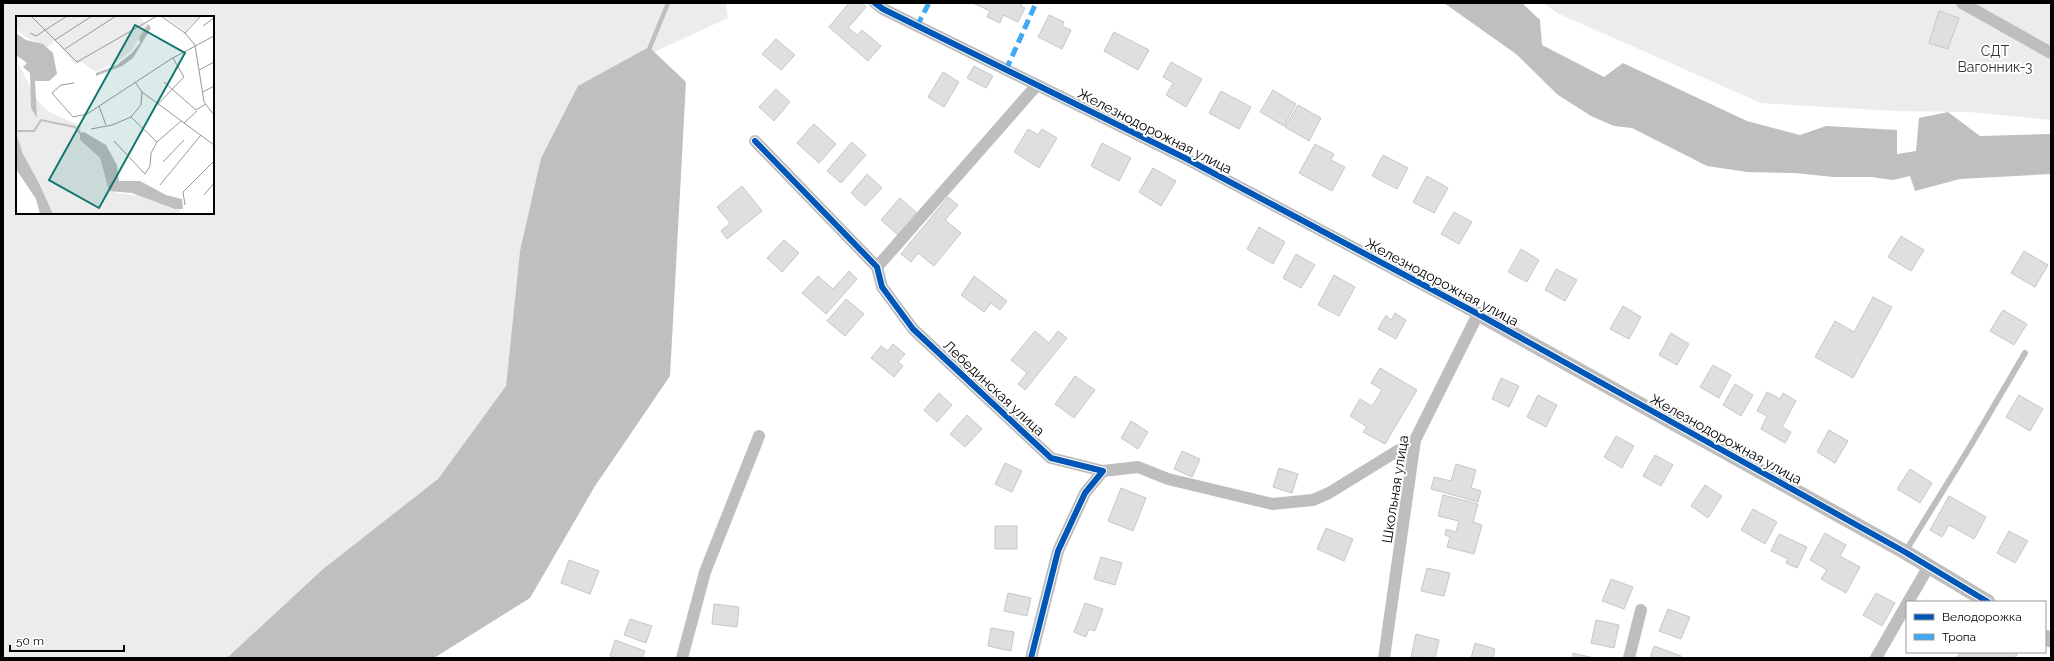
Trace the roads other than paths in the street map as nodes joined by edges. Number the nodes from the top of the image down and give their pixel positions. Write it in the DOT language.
graph roads {
  1 [pos="875,3"];
  2 [pos="1962,3"];
  3 [pos="2051,53"];
  4 [pos="1037,85"];
  5 [pos="755,141"];
  6 [pos="877,267"];
  7 [pos="1478,314"];
  8 [pos="2025,353"];
  9 [pos="759,436"];
  10 [pos="1415,440"];
  11 [pos="1103,472"];
  12 [pos="1905,552"];
  13 [pos="1929,566"];
  14 [pos="1909,601"];
  15 [pos="1986,601"];
  16 [pos="1906,606"];
  17 [pos="1641,610"];
  18 [pos="682,658"];
  19 [pos="1031,658"];
  20 [pos="1384,658"];
  21 [pos="1629,658"];
  22 [pos="1876,658"];
  1 -- 4 [label="street, Железнодорожная улица"];
  2 -- 3 [label="street"];
  4 -- 6 [label="street"];
  4 -- 7 [label="street, Железнодорожная улица"];
  5 -- 6 [label="street"];
  6 -- 11 [label="street, Лебединская улица"];
  7 -- 10 [label="street, Школьная улица"];
  7 -- 12 [label="street, Железнодорожная улица"];
  8 -- 12 [label="lane"];
  9 -- 18 [label="street"];
  10 -- 11 [label="street"];
  10 -- 20 [label="street, Школьная улица"];
  11 -- 19 [label="street"];
  12 -- 13 [label="street, Железнодорожная улица"];
  13 -- 14 [label="street"];
  13 -- 15 [label="street, Железнодорожная улица"];
  16 -- 22 [label="street"];
  17 -- 21 [label="street"];
}
